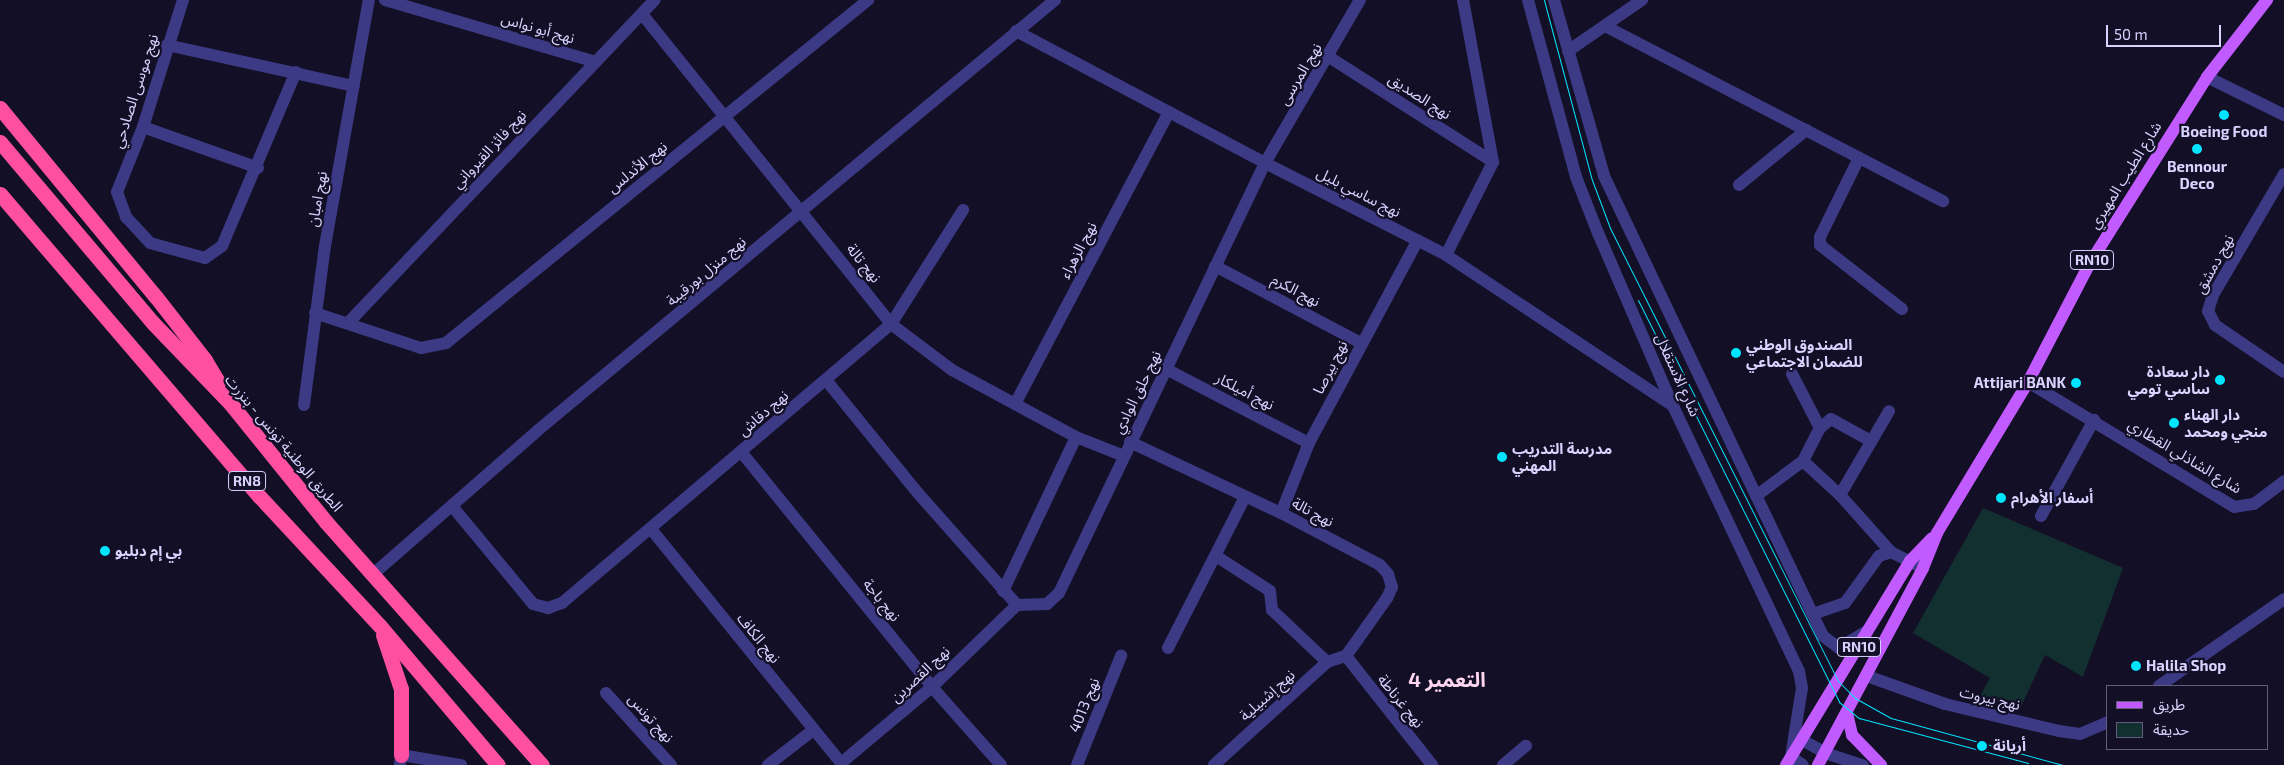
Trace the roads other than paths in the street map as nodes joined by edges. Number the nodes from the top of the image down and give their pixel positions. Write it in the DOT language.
graph roads {
  1 [pos="183,0"];
  2 [pos="369,0"];
  3 [pos="385,0"];
  4 [pos="655,0"];
  5 [pos="868,0"];
  6 [pos="1055,0"];
  7 [pos="1360,0"];
  8 [pos="1463,0"];
  9 [pos="1528,0"];
  10 [pos="1554,0"];
  11 [pos="1642,0"];
  12 [pos="2267,0"];
  13 [pos="642,14"];
  14 [pos="1605,26"];
  15 [pos="1016,31"];
  16 [pos="167,45"];
  17 [pos="1568,51"];
  18 [pos="1329,57"];
  19 [pos="594,62"];
  20 [pos="296,72"];
  21 [pos="2207,76"];
  22 [pos="354,86"];
  23 [pos="0,108"];
  24 [pos="1169,112"];
  25 [pos="726,115"];
  26 [pos="2284,115"];
  27 [pos="143,126"];
  28 [pos="1806,130"];
  29 [pos="0,142"];
  30 [pos="1859,158"];
  31 [pos="1493,162"];
  32 [pos="1265,163"];
  33 [pos="258,168"];
  34 [pos="2284,174"];
  35 [pos="1739,185"];
  36 [pos="0,194"];
  37 [pos="1943,201"];
  38 [pos="963,210"];
  39 [pos="802,212"];
  40 [pos="1418,240"];
  41 [pos="1446,254"];
  42 [pos="1215,266"];
  43 [pos="1902,309"];
  44 [pos="315,313"];
  45 [pos="349,322"];
  46 [pos="891,324"];
  47 [pos="1361,343"];
  48 [pos="1166,369"];
  49 [pos="2284,372"];
  50 [pos="1792,374"];
  51 [pos="826,380"];
  52 [pos="2028,382"];
  53 [pos="230,403"];
  54 [pos="1015,404"];
  55 [pos="304,405"];
  56 [pos="1673,406"];
  57 [pos="1889,410"];
  58 [pos="2094,420"];
  59 [pos="1820,428"];
  60 [pos="1076,437"];
  61 [pos="1871,441"];
  62 [pos="1130,442"];
  63 [pos="1309,442"];
  64 [pos="742,453"];
  65 [pos="1124,456"];
  66 [pos="1803,461"];
  67 [pos="2284,481"];
  68 [pos="1840,495"];
  69 [pos="1756,496"];
  70 [pos="1245,497"];
  71 [pos="452,506"];
  72 [pos="1281,513"];
  73 [pos="2041,516"];
  74 [pos="651,529"];
  75 [pos="1937,533"];
  76 [pos="1891,552"];
  77 [pos="1216,556"];
  78 [pos="1910,561"];
  79 [pos="1923,568"];
  80 [pos="376,571"];
  81 [pos="1003,591"];
  82 [pos="2284,599"];
  83 [pos="1017,604"];
  84 [pos="1813,614"];
  85 [pos="380,626"];
  86 [pos="1873,626"];
  87 [pos="1168,648"];
  88 [pos="1121,656"];
  89 [pos="1346,656"];
  90 [pos="1327,662"];
  91 [pos="1867,676"];
  92 [pos="2160,685"];
  93 [pos="932,687"];
  94 [pos="606,694"];
  95 [pos="1847,713"];
  96 [pos="2106,723"];
  97 [pos="812,730"];
  98 [pos="1802,740"];
  99 [pos="1526,746"];
  100 [pos="1825,753"];
  101 [pos="401,760"];
  102 [pos="1788,761"];
  103 [pos="842,764"];
  104 [pos="461,765"];
  105 [pos="498,765"];
  106 [pos="542,765"];
  107 [pos="671,765"];
  108 [pos="768,765"];
  109 [pos="1001,765"];
  110 [pos="1077,765"];
  111 [pos="1214,765"];
  112 [pos="1432,765"];
  113 [pos="1503,765"];
  114 [pos="1803,765"];
  115 [pos="1818,765"];
  116 [pos="1863,765"];
  117 [pos="1881,765"];
  1 -- 16 [label="street, نهج موسى الصادحي"];
  2 -- 22 [label="street, نهج امبان"];
  3 -- 19 [label="street, نهج أبو نواس"];
  4 -- 13 [label="street, نهج فائز القيرواني"];
  5 -- 25 [label="street, نهج الأندلس"];
  6 -- 15 [label="street, نهج منزل بورقيبة"];
  7 -- 18 [label="street, نهج المرسى"];
  8 -- 31 [label="street"];
  9 -- 56 [label="street, شارع الاستقلال"];
  10 -- 17 [label="street, شارع الاستقلال"];
  11 -- 14 [label="street"];
  12 -- 21 [label="main road, شارع الطيب المهيري / RN10"];
  13 -- 19 [label="street, نهج فائز القيرواني"];
  13 -- 25 [label="street, نهج تالة"];
  14 -- 17 [label="street"];
  14 -- 28 [label="street"];
  15 -- 24 [label="street, نهج ساسي بليل"];
  15 -- 39 [label="street, نهج منزل بورقيبة"];
  16 -- 20 [label="street"];
  16 -- 27 [label="street, نهج موسى الصادحي"];
  17 -- 69 [label="street, شارع الاستقلال"];
  18 -- 31 [label="street, نهج الصديق"];
  18 -- 32 [label="street, نهج المرسى"];
  19 -- 45 [label="street, نهج فائز القيرواني"];
  20 -- 22 [label="street"];
  20 -- 33 [label="street"];
  21 -- 26 [label="street"];
  21 -- 52 [label="main road, شارع الطيب المهيري / RN10"];
  22 -- 44 [label="street, نهج امبان"];
  23 -- 53 [label="highway, RN8"];
  24 -- 32 [label="street, نهج ساسي بليل"];
  24 -- 54 [label="street, نهج الزهراء"];
  25 -- 39 [label="street, نهج تالة"];
  25 -- 45 [label="street, نهج الأندلس"];
  27 -- 33 [label="street"];
  27 -- 33 [label="street, نهج موسى الصادحي"];
  28 -- 30 [label="street"];
  28 -- 35 [label="street"];
  29 -- 53 [label="highway, الطريق الوطنية تونس - بنزرت / RN8"];
  30 -- 37 [label="street"];
  30 -- 43 [label="street"];
  31 -- 41 [label="street"];
  32 -- 40 [label="street, نهج ساسي بليل"];
  32 -- 42 [label="street, نهج حلق الوادي"];
  34 -- 49 [label="street, نهج دمشق"];
  36 -- 85 [label="highway, RN8"];
  38 -- 46 [label="street, نهج دقاش"];
  39 -- 46 [label="street, نهج تالة"];
  39 -- 71 [label="street, نهج منزل بورقيبة"];
  40 -- 41 [label="street, نهج ساسي بليل"];
  40 -- 47 [label="street, نهج بيرصا"];
  41 -- 56 [label="street, نهج ساسي بليل"];
  42 -- 47 [label="street, نهج الكرم"];
  42 -- 48 [label="street, نهج حلق الوادي"];
  44 -- 45 [label="street"];
  44 -- 55 [label="street, نهج امبان"];
  46 -- 51 [label="street, نهج دقاش"];
  46 -- 54 [label="street, نهج تالة"];
  47 -- 63 [label="street, نهج بيرصا"];
  48 -- 62 [label="street, نهج حلق الوادي"];
  48 -- 63 [label="street, نهج أميلكار"];
  50 -- 59 [label="street"];
  51 -- 64 [label="street, نهج دقاش"];
  51 -- 81 [label="street"];
  52 -- 58 [label="street, شارع الشاذلي القطاري"];
  52 -- 75 [label="main road, شارع الطيب المهيري / RN10"];
  53 -- 80 [label="highway, الطريق الوطنية تونس - بنزرت / RN8"];
  54 -- 60 [label="street, نهج تالة"];
  56 -- 102 [label="street, شارع الاستقلال"];
  57 -- 61 [label="street"];
  58 -- 67 [label="street, شارع الشاذلي القطاري"];
  58 -- 73 [label="street"];
  59 -- 61 [label="street"];
  59 -- 66 [label="street"];
  60 -- 65 [label="street, نهج تالة"];
  60 -- 81 [label="street"];
  61 -- 68 [label="street"];
  62 -- 65 [label="street, نهج حلق الوادي"];
  62 -- 70 [label="street, نهج تالة"];
  63 -- 72 [label="street, نهج بيرصا"];
  64 -- 74 [label="street, نهج دقاش"];
  64 -- 93 [label="street, نهج باجة"];
  65 -- 83 [label="street, نهج حلق الوادي"];
  66 -- 68 [label="street"];
  66 -- 69 [label="street"];
  68 -- 76 [label="street"];
  69 -- 84 [label="street, شارع الاستقلال"];
  70 -- 72 [label="street, نهج تالة"];
  70 -- 77 [label="street"];
  71 -- 74 [label="street, نهج دقاش"];
  71 -- 80 [label="street, نهج منزل بورقيبة"];
  72 -- 89 [label="street, نهج تالة"];
  74 -- 97 [label="street, نهج الكاف"];
  75 -- 78 [label="main road, شارع الطيب المهيري / RN10"];
  75 -- 79 [label="main road, شارع الطيب المهيري / RN10"];
  76 -- 78 [label="street"];
  76 -- 84 [label="street"];
  77 -- 87 [label="street"];
  77 -- 90 [label="street"];
  78 -- 79 [label="street"];
  78 -- 86 [label="main road, شارع الطيب المهيري / RN10"];
  79 -- 91 [label="main road, شارع الطيب المهيري / RN10"];
  80 -- 106 [label="highway, الطريق الوطنية تونس - بنزرت / RN8"];
  81 -- 83 [label="street"];
  82 -- 92 [label="street"];
  83 -- 93 [label="street, نهج القصرين"];
  84 -- 86 [label="street, شارع الاستقلال"];
  85 -- 101 [label="highway"];
  85 -- 105 [label="highway, RN8"];
  86 -- 98 [label="main road, شارع الطيب المهيري / RN10"];
  88 -- 110 [label="street, نهج 4013"];
  89 -- 90 [label="street, نهج إشبيلية"];
  89 -- 112 [label="street, نهج غرناطة"];
  90 -- 111 [label="street, نهج إشبيلية"];
  91 -- 95 [label="main road, شارع الطيب المهيري / RN10"];
  91 -- 96 [label="street, نهج بيروت"];
  93 -- 103 [label="street, نهج القصرين"];
  93 -- 109 [label="street, نهج باجة"];
  94 -- 107 [label="street, نهج تونس"];
  95 -- 100 [label="main road, شارع الطيب المهيري / RN10"];
  95 -- 117 [label="main road"];
  97 -- 103 [label="street, نهج الكاف"];
  97 -- 108 [label="street"];
  98 -- 100 [label="street"];
  98 -- 102 [label="main road, شارع الطيب المهيري / RN10"];
  99 -- 113 [label="street"];
  100 -- 115 [label="main road, شارع الطيب المهيري / RN10"];
  100 -- 116 [label="street"];
  101 -- 104 [label="street"];
  102 -- 114 [label="street"];
}
